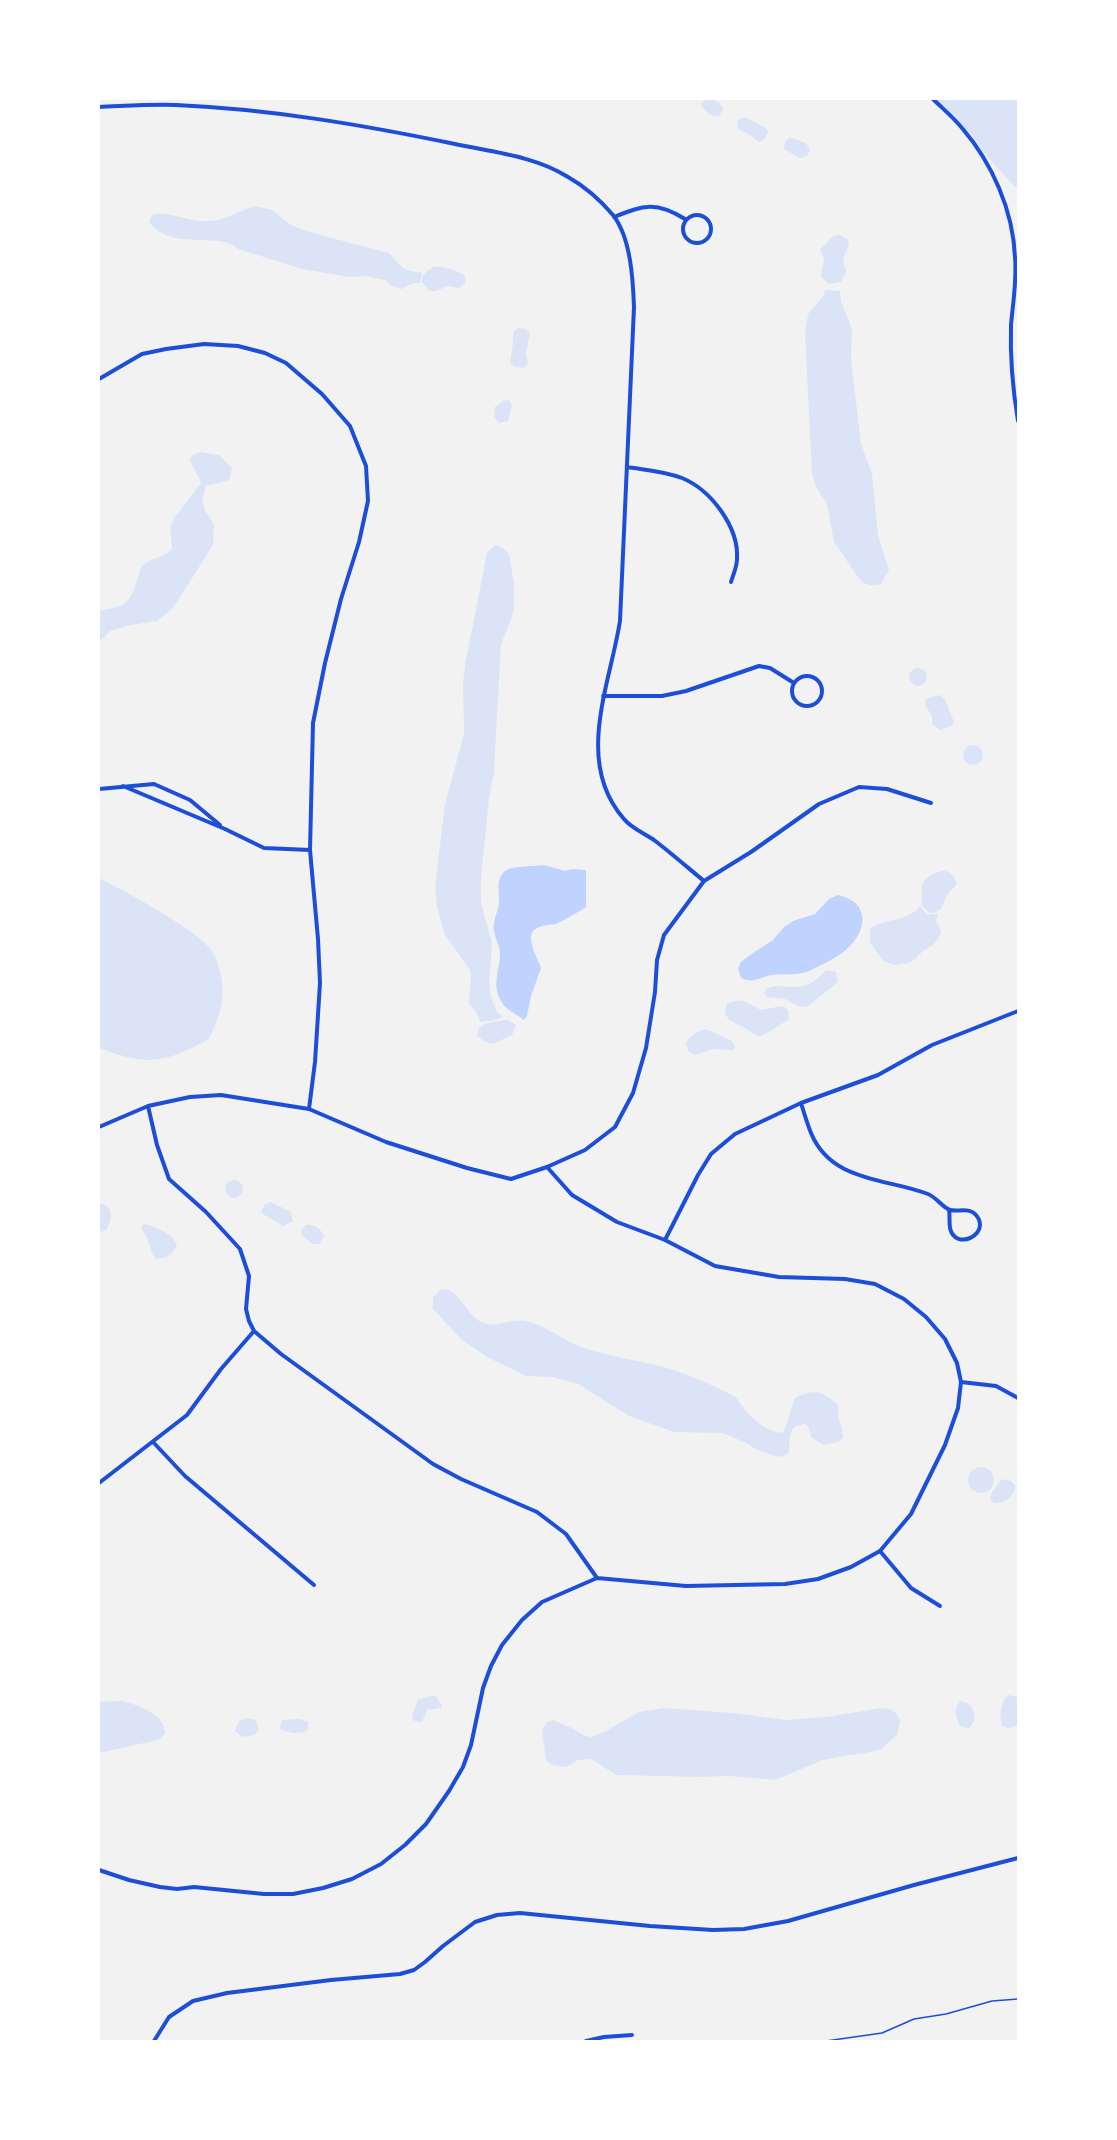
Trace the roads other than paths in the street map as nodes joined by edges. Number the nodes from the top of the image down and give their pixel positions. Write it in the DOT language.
graph roads {
  1 [pos="933,99"];
  2 [pos="99,107"];
  3 [pos="614,217"];
  4 [pos="686,219"];
  5 [pos="99,379"];
  6 [pos="1018,421"];
  7 [pos="627,467"];
  8 [pos="731,582"];
  9 [pos="794,683"];
  10 [pos="603,696"];
  11 [pos="123,786"];
  12 [pos="99,789"];
  13 [pos="931,803"];
  14 [pos="225,829"];
  15 [pos="310,850"];
  16 [pos="704,881"];
  17 [pos="1018,1011"];
  18 [pos="801,1103"];
  19 [pos="148,1106"];
  20 [pos="309,1109"];
  21 [pos="99,1127"];
  22 [pos="547,1167"];
  23 [pos="949,1210"];
  24 [pos="665,1240"];
  25 [pos="254,1331"];
  26 [pos="961,1382"];
  27 [pos="1018,1398"];
  28 [pos="153,1442"];
  29 [pos="99,1483"];
  30 [pos="880,1551"];
  31 [pos="597,1578"];
  32 [pos="314,1585"];
  33 [pos="940,1606"];
  34 [pos="1018,1858"];
  35 [pos="99,1869"];
  36 [pos="632,2035"];
  37 [pos="617,2038"];
  38 [pos="154,2041"];
  39 [pos="586,2041"];
  1 -- 6 [label="street"];
  2 -- 3 [label="street"];
  3 -- 4 [label="street"];
  3 -- 7 [label="street"];
  4 -- 4 [label="street"];
  5 -- 15 [label="street"];
  7 -- 8 [label="street"];
  7 -- 10 [label="street"];
  9 -- 9 [label="street"];
  9 -- 10 [label="street"];
  10 -- 16 [label="street"];
  11 -- 12 [label="street"];
  11 -- 14 [label="street"];
  11 -- 14 [label="street"];
  13 -- 16 [label="street"];
  14 -- 15 [label="street"];
  15 -- 20 [label="street"];
  16 -- 22 [label="street"];
  17 -- 18 [label="street"];
  18 -- 23 [label="street"];
  18 -- 24 [label="street"];
  19 -- 20 [label="street"];
  19 -- 21 [label="street"];
  19 -- 25 [label="street"];
  20 -- 22 [label="street"];
  22 -- 24 [label="street"];
  23 -- 23 [label="street"];
  24 -- 26 [label="street"];
  25 -- 28 [label="street"];
  25 -- 31 [label="street"];
  26 -- 27 [label="street"];
  26 -- 30 [label="street"];
  28 -- 29 [label="street"];
  28 -- 32 [label="street"];
  30 -- 31 [label="street"];
  30 -- 33 [label="street"];
  31 -- 35 [label="street"];
  34 -- 38 [label="street"];
  36 -- 37 [label="street"];
  37 -- 39 [label="street"];
}
